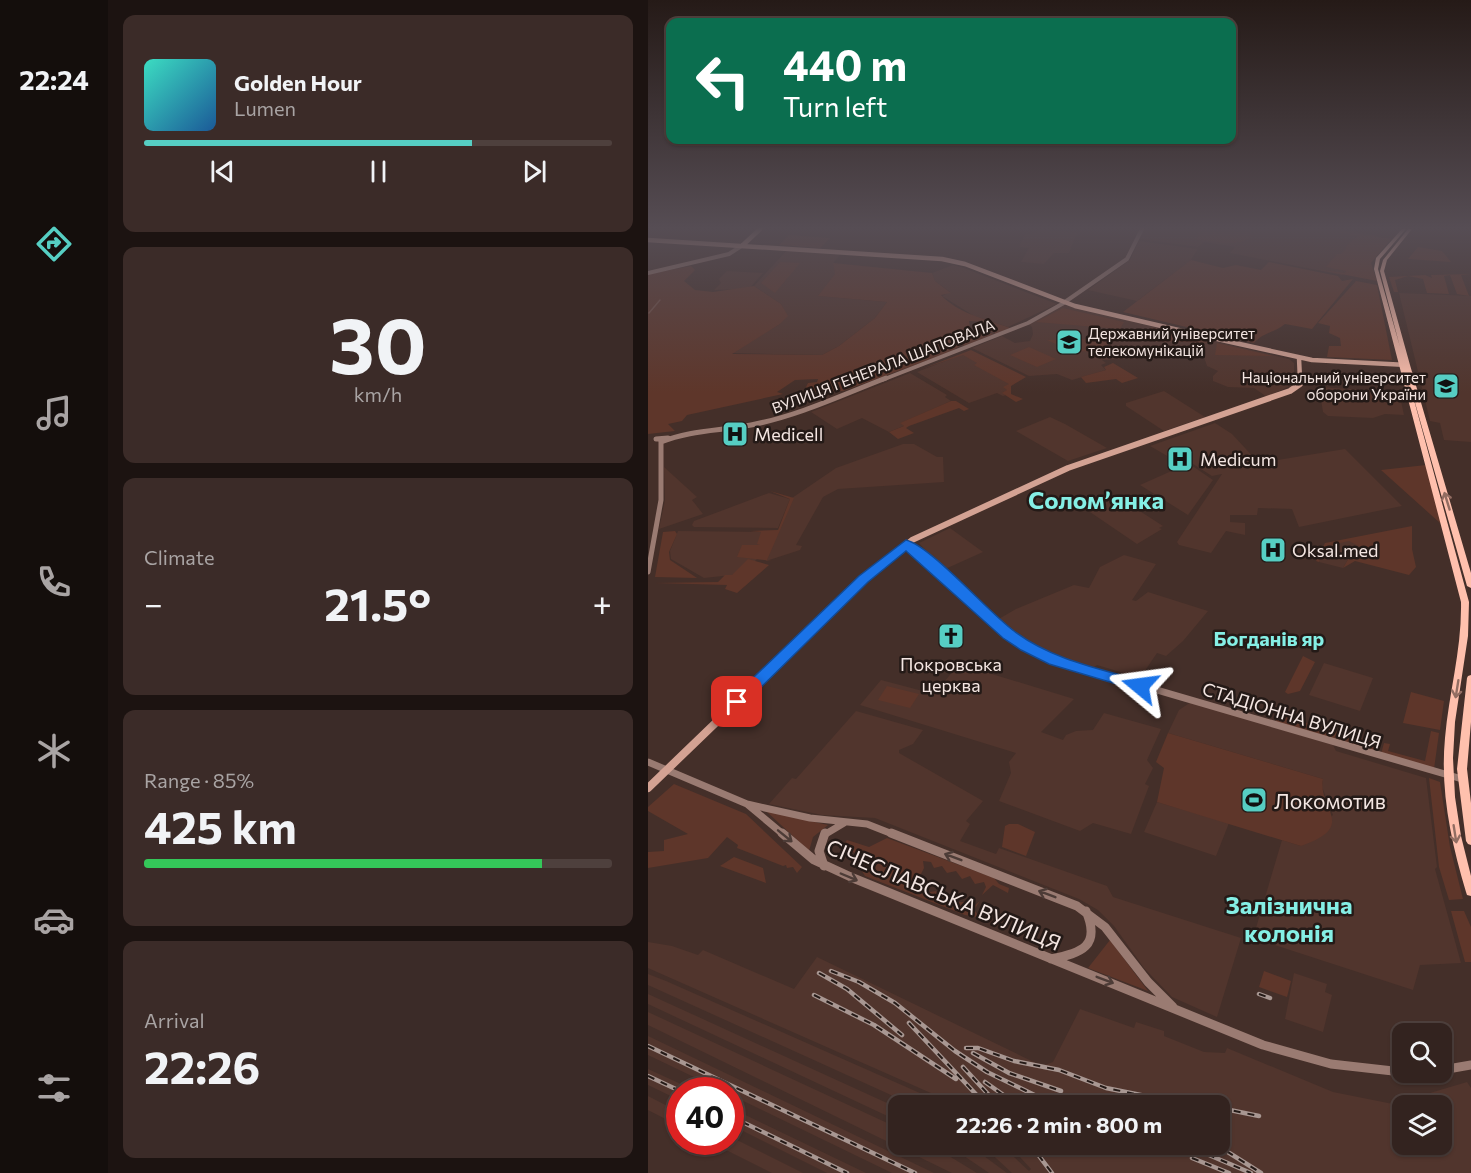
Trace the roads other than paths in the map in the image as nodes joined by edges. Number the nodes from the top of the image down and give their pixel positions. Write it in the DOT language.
graph roads {
  1 [pos="1017,284"];
  2 [pos="1091,284"];
  3 [pos="1381,284"];
  4 [pos="1386,284"];
  5 [pos="1065,302"];
  6 [pos="1299,358"];
  7 [pos="1403,365"];
  8 [pos="906,544"];
  9 [pos="648,572"];
  10 [pos="1471,586"];
  11 [pos="1468,632"];
  12 [pos="1471,678"];
  13 [pos="648,762"];
  14 [pos="667,770"];
  15 [pos="1448,776"];
  16 [pos="1462,779"];
  17 [pos="648,788"];
  18 [pos="747,804"];
  19 [pos="852,821"];
  20 [pos="1471,841"];
  21 [pos="825,866"];
  22 [pos="1471,892"];
  23 [pos="1085,910"];
  24 [pos="1051,959"];
  25 [pos="1187,1015"];
  26 [pos="1471,1065"];
  27 [pos="1452,1068"];
  28 [pos="1392,1072"];
  1 -- 5 [label="main road"];
  2 -- 5 [label="street, ВУЛИЦЯ ГЕНЕРАЛА ШАПОВАЛА"];
  3 -- 7 [label="main road"];
  4 -- 7 [label="main road"];
  5 -- 6 [label="main road"];
  5 -- 9 [label="street, ВУЛИЦЯ ГЕНЕРАЛА ШАПОВАЛА"];
  6 -- 7 [label="main road"];
  6 -- 8 [label="main road"];
  10 -- 7 [label="main road, one-way"];
  7 -- 11 [label="main road"];
  8 -- 14 [label="main road"];
  8 -- 15 [label="street, СТАДІОННА ВУЛИЦЯ"];
  11 -- 15 [label="main road, one-way"];
  12 -- 16 [label="main road"];
  13 -- 14 [label="street, СІЧЕСЛАВСЬКА ВУЛИЦЯ"];
  14 -- 17 [label="main road"];
  14 -- 18 [label="street, СІЧЕСЛАВСЬКА ВУЛИЦЯ"];
  15 -- 16 [label="street, СТАДІОННА ВУЛИЦЯ"];
  15 -- 22 [label="main road, one-way"];
  16 -- 20 [label="main road"];
  18 -- 19 [label="street"];
  18 -- 21 [label="street, СІЧЕСЛАВСЬКА ВУЛИЦЯ, one-way"];
  19 -- 21 [label="street"];
  23 -- 19 [label="street, one-way"];
  21 -- 24 [label="street, СІЧЕСЛАВСЬКА ВУЛИЦЯ, one-way"];
  23 -- 24 [label="street"];
  23 -- 25 [label="street"];
  24 -- 25 [label="street, СІЧЕСЛАВСЬКА ВУЛИЦЯ, one-way"];
  25 -- 28 [label="street, СІЧЕСЛАВСЬКА ВУЛИЦЯ"];
  26 -- 27 [label="street"];
}
